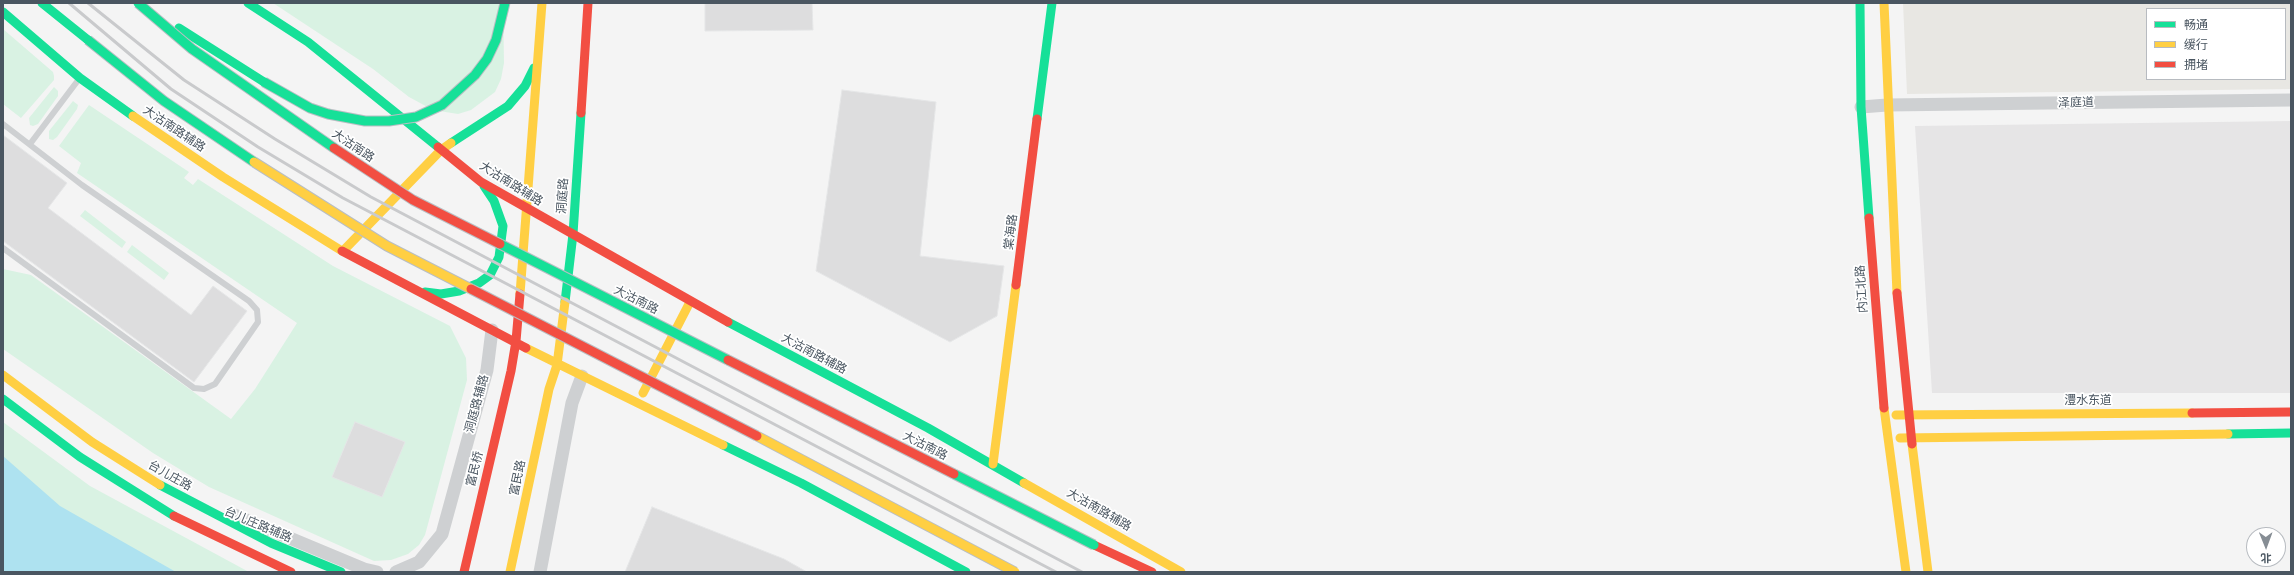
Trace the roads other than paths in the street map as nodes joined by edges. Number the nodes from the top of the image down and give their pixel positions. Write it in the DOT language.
graph roads {
  1 [pos="42,3"];
  2 [pos="139,3"];
  3 [pos="248,3"];
  4 [pos="505,3"];
  5 [pos="542,3"];
  6 [pos="588,3"];
  7 [pos="1052,3"];
  8 [pos="1860,3"];
  9 [pos="1884,3"];
  10 [pos="3,12"];
  11 [pos="537,58"];
  12 [pos="80,78"];
  13 [pos="2291,100"];
  14 [pos="1887,105"];
  15 [pos="1862,107"];
  16 [pos="3,124"];
  17 [pos="30,144"];
  18 [pos="441,150"];
  19 [pos="481,182"];
  20 [pos="527,209"];
  21 [pos="573,234"];
  22 [pos="3,248"];
  23 [pos="343,251"];
  24 [pos="422,292"];
  25 [pos="690,302"];
  26 [pos="492,330"];
  27 [pos="516,342"];
  28 [pos="557,365"];
  29 [pos="3,375"];
  30 [pos="582,376"];
  31 [pos="549,389"];
  32 [pos="3,399"];
  33 [pos="638,403"];
  34 [pos="2291,412"];
  35 [pos="1908,413"];
  36 [pos="1886,416"];
  37 [pos="2291,433"];
  38 [pos="1911,437"];
  39 [pos="1889,439"];
  40 [pos="993,464"];
  41 [pos="153,481"];
  42 [pos="370,570"];
  43 [pos="291,572"];
  44 [pos="341,572"];
  45 [pos="396,572"];
  46 [pos="464,572"];
  47 [pos="510,572"];
  48 [pos="540,572"];
  49 [pos="966,572"];
  50 [pos="1015,572"];
  51 [pos="1152,572"];
  52 [pos="1181,572"];
  53 [pos="1906,572"];
  54 [pos="1928,572"];
  1 -- 50 [label="main road, bridge"];
  2 -- 4 [label="main road, bridge"];
  2 -- 51 [label="main road, 大沽南路, bridge"];
  3 -- 18 [label="main road, 大沽南路辅路"];
  5 -- 11 [label="main road"];
  6 -- 21 [label="main road, 洞庭路"];
  7 -- 40 [label="main road, 棠海路"];
  8 -- 15 [label="main road, 内江北路"];
  9 -- 14 [label="main road"];
  10 -- 12 [label="main road, 大沽南路辅路"];
  11 -- 18 [label="main road"];
  11 -- 20 [label="main road"];
  12 -- 17 [label="lane"];
  12 -- 23 [label="main road, 大沽南路辅路"];
  13 -- 14 [label="street, 泽庭道"];
  14 -- 15 [label="street, 泽庭道"];
  14 -- 35 [label="main road"];
  15 -- 36 [label="main road, 内江北路"];
  16 -- 17 [label="lane"];
  17 -- 22 [label="lane"];
  18 -- 19 [label="main road, 大沽南路辅路"];
  18 -- 23 [label="main road"];
  19 -- 20 [label="main road, 大沽南路辅路"];
  19 -- 24 [label="main road"];
  20 -- 21 [label="main road, 大沽南路辅路"];
  20 -- 27 [label="main road"];
  21 -- 25 [label="main road, 大沽南路辅路"];
  21 -- 28 [label="main road, 洞庭路"];
  23 -- 24 [label="main road, 大沽南路辅路"];
  24 -- 26 [label="main road, 大沽南路辅路"];
  25 -- 33 [label="main road"];
  25 -- 40 [label="main road, 大沽南路辅路"];
  26 -- 27 [label="main road, 大沽南路辅路"];
  26 -- 45 [label="street, 洞庭路辅路"];
  27 -- 28 [label="main road, 大沽南路辅路"];
  27 -- 46 [label="main road, 富民桥"];
  28 -- 30 [label="main road, 大沽南路辅路"];
  28 -- 31 [label="main road, 洞庭路"];
  29 -- 41 [label="main road, 台儿庄路"];
  30 -- 33 [label="main road"];
  30 -- 48 [label="street"];
  31 -- 47 [label="main road, 富民路"];
  32 -- 43 [label="main road"];
  33 -- 49 [label="main road"];
  34 -- 35 [label="main road, 澧水东道"];
  35 -- 36 [label="main road, 澧水东道"];
  35 -- 38 [label="main road"];
  36 -- 39 [label="main road, 内江北路"];
  37 -- 38 [label="main road"];
  38 -- 39 [label="main road"];
  38 -- 54 [label="main road"];
  39 -- 53 [label="main road, 内江北路"];
  40 -- 52 [label="main road, 大沽南路辅路"];
  41 -- 42 [label="street, 台儿庄路辅路"];
  41 -- 44 [label="main road, 台儿庄路"];
}
